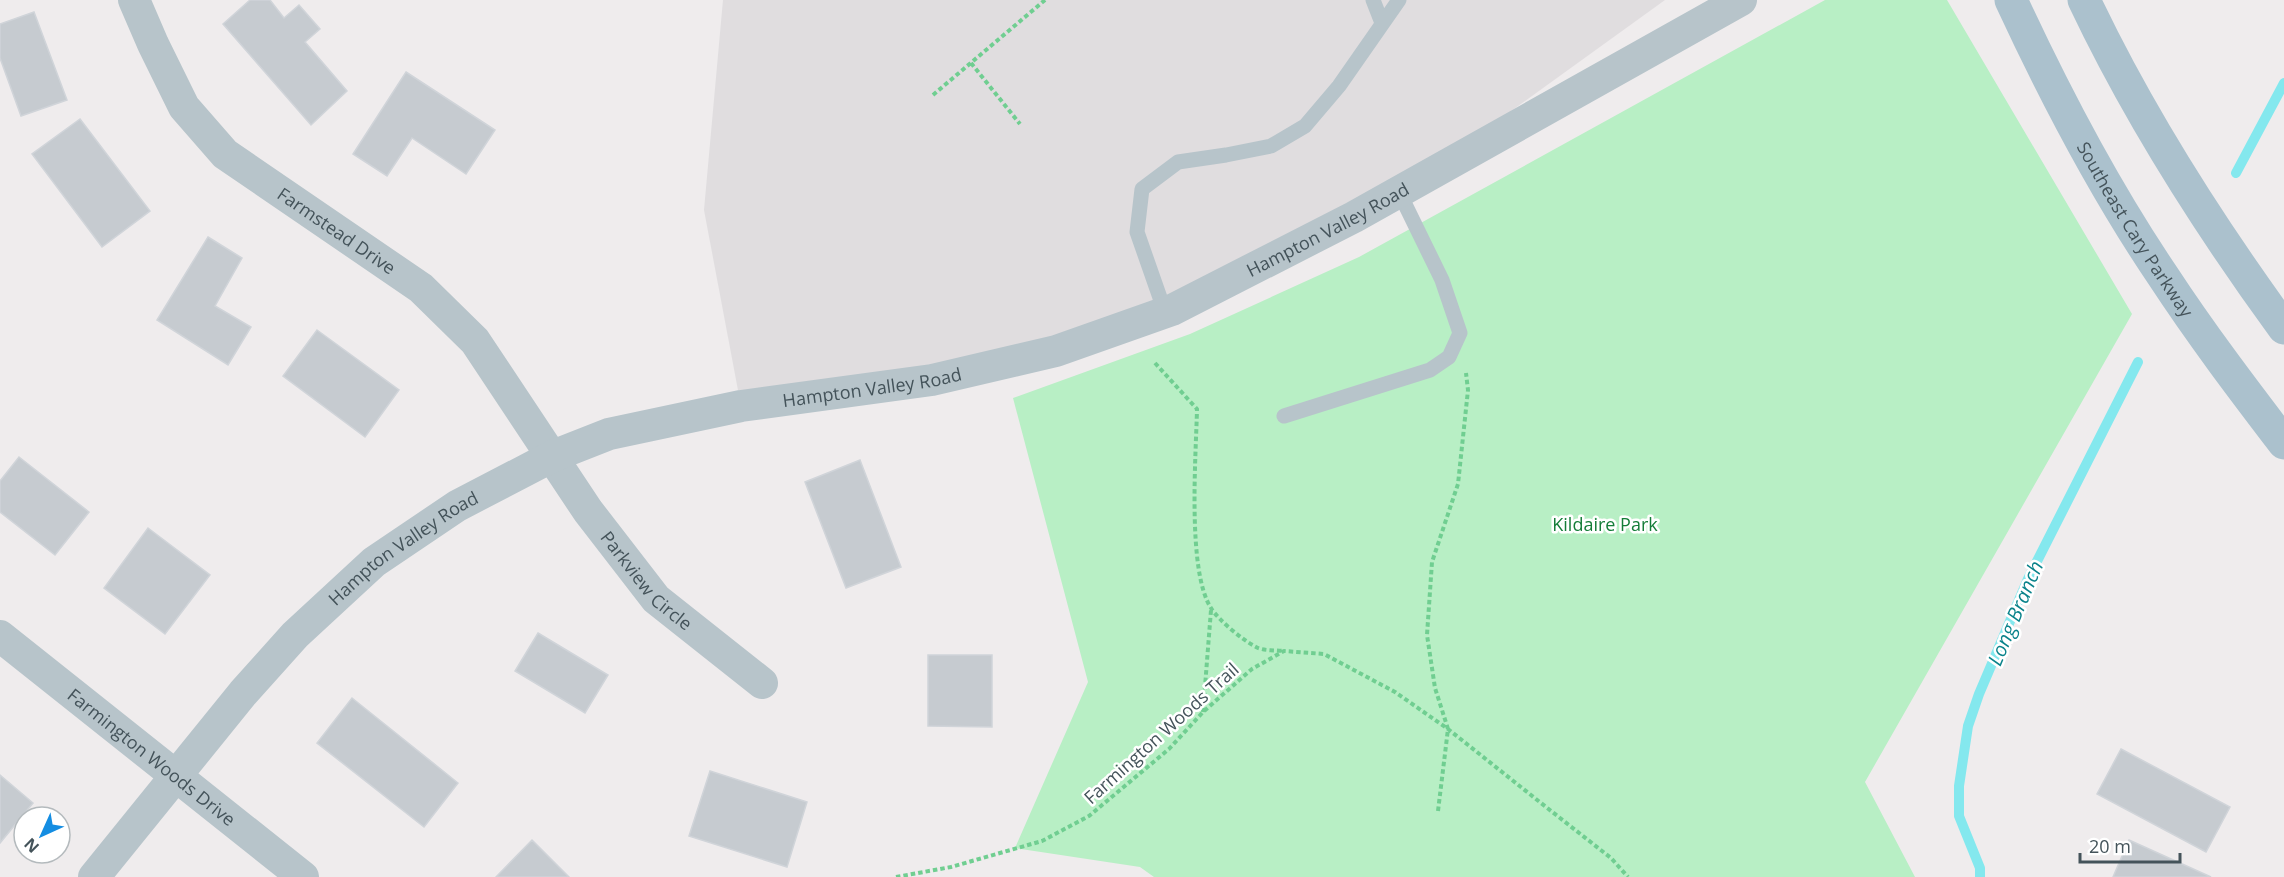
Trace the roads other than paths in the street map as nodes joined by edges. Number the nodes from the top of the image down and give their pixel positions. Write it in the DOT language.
graph roads {
  1 [pos="134,0"];
  2 [pos="1373,0"];
  3 [pos="1399,0"];
  4 [pos="1741,0"];
  5 [pos="2011,0"];
  6 [pos="2084,0"];
  7 [pos="1382,23"];
  8 [pos="1400,192"];
  9 [pos="1165,312"];
  10 [pos="2284,328"];
  11 [pos="1284,416"];
  12 [pos="2284,443"];
  13 [pos="553,456"];
  14 [pos="0,636"];
  15 [pos="762,683"];
  16 [pos="175,777"];
  17 [pos="94,877"];
  18 [pos="303,877"];
  1 -- 13 [label="street, Farmstead Drive"];
  2 -- 7 [label="lane"];
  3 -- 7 [label="lane"];
  4 -- 8 [label="street, Hampton Valley Road"];
  5 -- 12 [label="main road, Southeast Cary Parkway"];
  6 -- 10 [label="main road"];
  7 -- 9 [label="lane"];
  8 -- 9 [label="street, Hampton Valley Road"];
  8 -- 11 [label="lane"];
  9 -- 13 [label="street, Hampton Valley Road"];
  13 -- 15 [label="street, Parkview Circle"];
  13 -- 16 [label="street, Hampton Valley Road"];
  14 -- 16 [label="street, Farmington Woods Drive"];
  16 -- 17 [label="street, Hampton Valley Road"];
  16 -- 18 [label="street, Farmington Woods Drive"];
}
